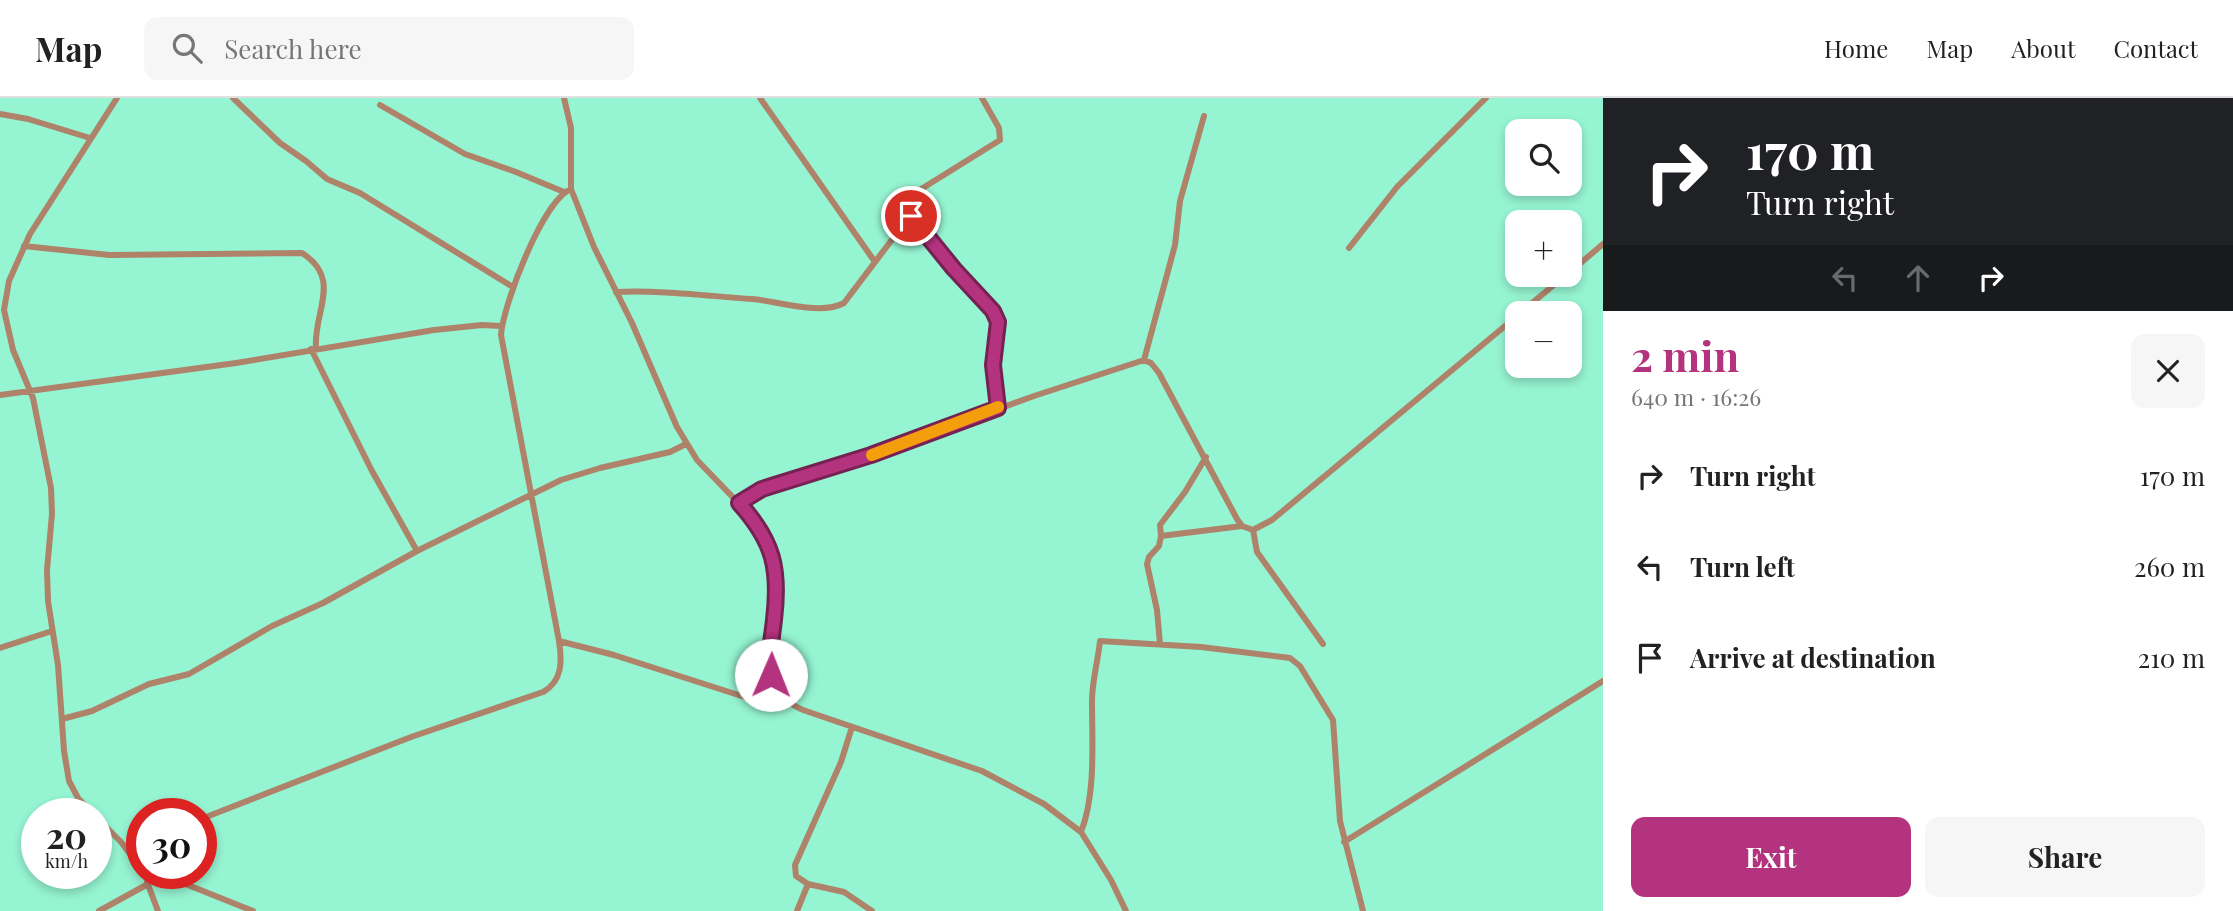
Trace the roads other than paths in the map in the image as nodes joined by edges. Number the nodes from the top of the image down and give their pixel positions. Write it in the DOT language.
graph roads {
  1 [pos="117,98"];
  2 [pos="233,98"];
  3 [pos="564,98"];
  4 [pos="760,98"];
  5 [pos="982,98"];
  6 [pos="1486,98"];
  7 [pos="380,105"];
  8 [pos="0,114"];
  9 [pos="1204,116"];
  10 [pos="90,138"];
  11 [pos="567,190"];
  12 [pos="915,222"];
  13 [pos="1603,244"];
  14 [pos="24,246"];
  15 [pos="1349,248"];
  16 [pos="1582,261"];
  17 [pos="875,262"];
  18 [pos="513,287"];
  19 [pos="1552,287"];
  20 [pos="616,292"];
  21 [pos="1535,301"];
  22 [pos="501,326"];
  23 [pos="1505,327"];
  24 [pos="314,348"];
  25 [pos="1144,360"];
  26 [pos="29,390"];
  27 [pos="0,395"];
  28 [pos="998,408"];
  29 [pos="686,444"];
  30 [pos="1206,457"];
  31 [pos="530,496"];
  32 [pos="739,503"];
  33 [pos="1242,526"];
  34 [pos="1253,530"];
  35 [pos="1161,536"];
  36 [pos="417,551"];
  37 [pos="52,631"];
  38 [pos="559,641"];
  39 [pos="1160,644"];
  40 [pos="1323,644"];
  41 [pos="0,648"];
  42 [pos="1603,681"];
  43 [pos="780,695"];
  44 [pos="62,719"];
  45 [pos="852,727"];
  46 [pos="78,798"];
  47 [pos="217,813"];
  48 [pos="1081,832"];
  49 [pos="112,833"];
  50 [pos="1344,842"];
  51 [pos="126,848"];
  52 [pos="808,884"];
  53 [pos="139,889"];
  54 [pos="150,889"];
  55 [pos="198,889"];
  56 [pos="99,911"];
  57 [pos="158,911"];
  58 [pos="253,911"];
  59 [pos="797,911"];
  60 [pos="872,911"];
  61 [pos="1126,911"];
  62 [pos="1363,911"];
  1 -- 10 [label="street"];
  2 -- 18 [label="street"];
  3 -- 11 [label="street"];
  4 -- 17 [label="street"];
  5 -- 12 [label="street"];
  6 -- 15 [label="street"];
  7 -- 11 [label="street"];
  8 -- 10 [label="street"];
  9 -- 25 [label="street"];
  10 -- 14 [label="street"];
  11 -- 18 [label="street"];
  11 -- 20 [label="street"];
  12 -- 17 [label="street"];
  12 -- 28 [label="street"];
  13 -- 16 [label="street"];
  14 -- 24 [label="street"];
  14 -- 26 [label="street"];
  17 -- 20 [label="street"];
  18 -- 22 [label="street"];
  19 -- 21 [label="street"];
  20 -- 29 [label="street"];
  22 -- 24 [label="street"];
  22 -- 31 [label="street"];
  23 -- 34 [label="street"];
  24 -- 26 [label="street"];
  24 -- 36 [label="street"];
  25 -- 28 [label="street"];
  25 -- 30 [label="street"];
  26 -- 27 [label="street"];
  26 -- 37 [label="street"];
  28 -- 32 [label="street"];
  29 -- 31 [label="street"];
  29 -- 32 [label="street"];
  30 -- 33 [label="street"];
  30 -- 35 [label="street"];
  31 -- 36 [label="street"];
  31 -- 38 [label="street"];
  32 -- 43 [label="street"];
  33 -- 34 [label="street"];
  33 -- 35 [label="street"];
  34 -- 40 [label="street"];
  35 -- 39 [label="street"];
  36 -- 44 [label="street"];
  37 -- 41 [label="street"];
  37 -- 44 [label="street"];
  38 -- 43 [label="street"];
  38 -- 47 [label="street"];
  39 -- 48 [label="street"];
  39 -- 50 [label="street"];
  42 -- 50 [label="street"];
  43 -- 45 [label="street"];
  44 -- 46 [label="street"];
  45 -- 48 [label="street"];
  45 -- 52 [label="street"];
  48 -- 61 [label="street"];
  49 -- 51 [label="street"];
  50 -- 62 [label="street"];
  52 -- 59 [label="street"];
  52 -- 60 [label="street"];
  53 -- 56 [label="street"];
  54 -- 57 [label="street"];
  55 -- 58 [label="street"];
}
